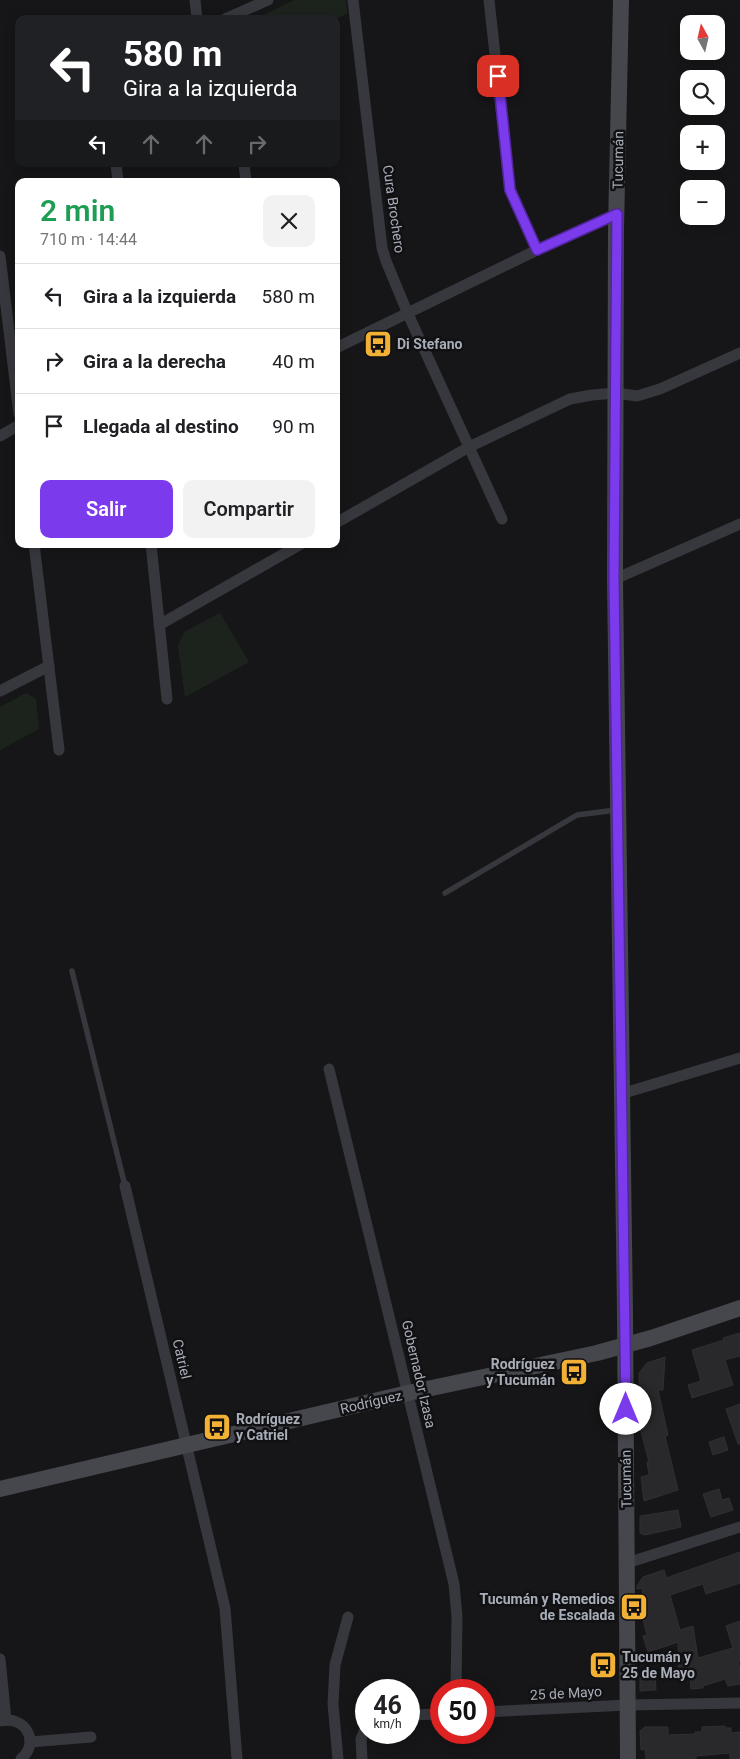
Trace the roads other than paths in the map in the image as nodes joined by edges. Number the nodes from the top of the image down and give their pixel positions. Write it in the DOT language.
graph roads {
  1 [pos="195,0"];
  2 [pos="268,0"];
  3 [pos="353,0"];
  4 [pos="490,0"];
  5 [pos="621,0"];
  6 [pos="197,15"];
  7 [pos="234,15"];
  8 [pos="617,214"];
  9 [pos="537,250"];
  10 [pos="0,256"];
  11 [pos="408,314"];
  12 [pos="340,346"];
  13 [pos="740,354"];
  14 [pos="15,381"];
  15 [pos="616,393"];
  16 [pos="15,427"];
  17 [pos="0,436"];
  18 [pos="469,447"];
  19 [pos="502,519"];
  20 [pos="340,521"];
  21 [pos="740,524"];
  22 [pos="34,548"];
  23 [pos="151,548"];
  24 [pos="294,548"];
  25 [pos="614,579"];
  26 [pos="159,625"];
  27 [pos="49,666"];
  28 [pos="0,691"];
  29 [pos="167,699"];
  30 [pos="59,750"];
  31 [pos="617,810"];
  32 [pos="445,893"];
  33 [pos="72,971"];
  34 [pos="740,1058"];
  35 [pos="329,1069"];
  36 [pos="621,1094"];
  37 [pos="125,1186"];
  38 [pos="740,1308"];
  39 [pos="625,1345"];
  40 [pos="408,1393"];
  41 [pos="187,1445"];
  42 [pos="0,1489"];
  43 [pos="740,1527"];
  44 [pos="627,1563"];
  45 [pos="348,1617"];
  46 [pos="0,1659"];
  47 [pos="456,1679"];
  48 [pos="740,1703"];
  49 [pos="628,1705"];
  50 [pos="495,1711"];
  51 [pos="3,1720"];
  52 [pos="91,1737"];
  53 [pos="30,1742"];
  54 [pos="361,1744"];
  55 [pos="21,1759"];
  56 [pos="237,1759"];
  57 [pos="338,1759"];
  58 [pos="362,1759"];
  59 [pos="628,1759"];
  1 -- 6 [label="street"];
  2 -- 7 [label="street"];
  3 -- 11 [label="street, Cura Brochero"];
  4 -- 9 [label="street"];
  5 -- 8 [label="main road, Tucumán"];
  8 -- 9 [label="street"];
  8 -- 15 [label="main road, Tucumán"];
  9 -- 11 [label="street"];
  10 -- 14 [label="street"];
  11 -- 12 [label="street"];
  11 -- 18 [label="street, Cura Brochero"];
  13 -- 15 [label="street"];
  15 -- 18 [label="street"];
  15 -- 25 [label="main road, Tucumán"];
  16 -- 17 [label="street"];
  18 -- 19 [label="street, Cura Brochero"];
  18 -- 20 [label="street"];
  21 -- 25 [label="street"];
  22 -- 27 [label="street"];
  23 -- 26 [label="street"];
  24 -- 26 [label="street"];
  25 -- 31 [label="main road, Tucumán"];
  26 -- 29 [label="street"];
  27 -- 28 [label="street"];
  27 -- 30 [label="street"];
  31 -- 32 [label="lane"];
  31 -- 36 [label="main road, Tucumán"];
  33 -- 37 [label="lane, Catriel"];
  34 -- 36 [label="street"];
  35 -- 40 [label="street, Gobernador Izasa"];
  36 -- 39 [label="main road, Tucumán"];
  37 -- 41 [label="street, Catriel"];
  38 -- 39 [label="main road, Rodríguez"];
  39 -- 40 [label="main road, Rodríguez"];
  39 -- 44 [label="main road, Tucumán"];
  40 -- 41 [label="main road, Rodríguez"];
  40 -- 47 [label="street, Gobernador Izasa"];
  41 -- 42 [label="main road, Rodríguez"];
  41 -- 56 [label="street, Catriel"];
  43 -- 44 [label="street"];
  44 -- 49 [label="main road, Tucumán"];
  45 -- 57 [label="street"];
  46 -- 51 [label="street"];
  48 -- 49 [label="street, 25 de Mayo"];
  49 -- 50 [label="street, 25 de Mayo"];
  49 -- 59 [label="main road, Tucumán"];
  51 -- 53 [label="street"];
  52 -- 53 [label="street"];
  53 -- 55 [label="street"];
  54 -- 58 [label="street"];
}
